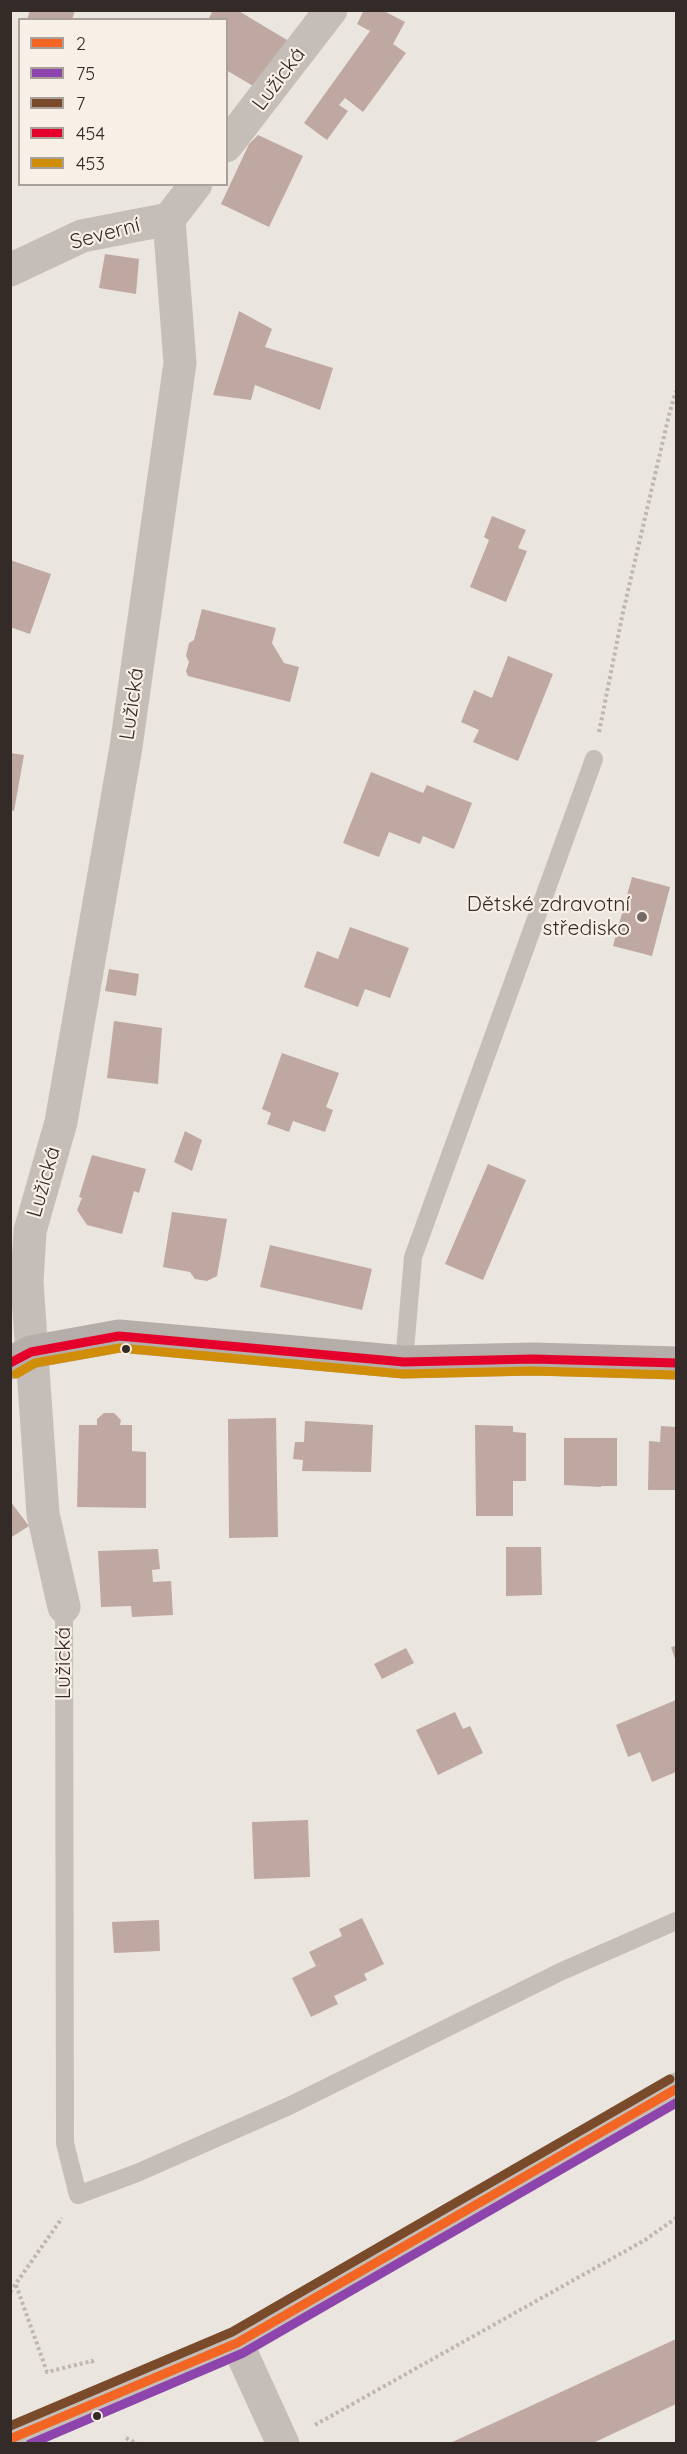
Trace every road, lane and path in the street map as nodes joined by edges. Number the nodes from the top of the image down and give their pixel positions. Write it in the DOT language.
graph roads {
  1 [pos="331,10"];
  2 [pos="228,143"];
  3 [pos="194,186"];
  4 [pos="169,219"];
  5 [pos="10,270"];
  6 [pos="676,391"];
  7 [pos="594,759"];
  8 [pos="20,1223"];
  9 [pos="21,1358"];
  10 [pos="404,1362"];
  11 [pos="676,1363"];
  12 [pos="64,1607"];
  13 [pos="676,1921"];
  14 [pos="676,2089"];
  15 [pos="78,2195"];
  16 [pos="676,2218"];
  17 [pos="16,2285"];
  18 [pos="10,2292"];
  19 [pos="237,2343"];
  20 [pos="95,2366"];
  21 [pos="312,2426"];
  22 [pos="126,2438"];
  23 [pos="10,2439"];
  24 [pos="138,2444"];
  25 [pos="284,2444"];
  1 -- 2 [label="street, Lužická"];
  3 -- 4 [label="street"];
  4 -- 5 [label="street, Severní"];
  4 -- 8 [label="street, Lužická"];
  6 -- 7 [label="path"];
  7 -- 10 [label="lane"];
  8 -- 9 [label="street, Lužická"];
  9 -- 10 [label="street"];
  9 -- 12 [label="street, Lužická"];
  10 -- 11 [label="street"];
  12 -- 15 [label="lane, Lužická"];
  13 -- 15 [label="lane"];
  14 -- 19 [label="street"];
  15 -- 17 [label="path"];
  16 -- 21 [label="path"];
  17 -- 18 [label="path"];
  17 -- 20 [label="path"];
  19 -- 23 [label="street"];
  19 -- 25 [label="street"];
  22 -- 24 [label="path"];
}
